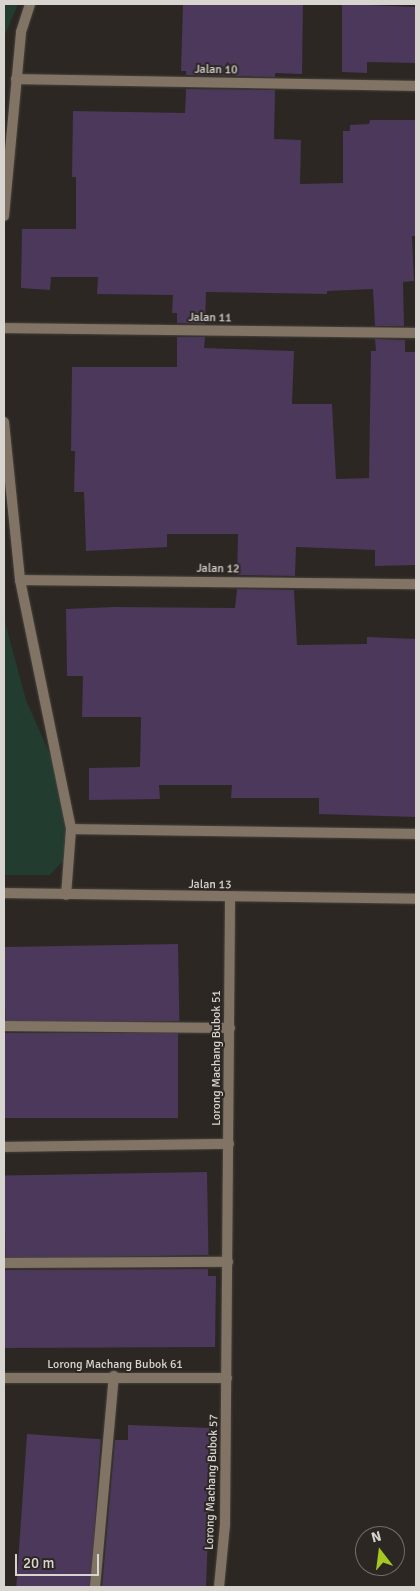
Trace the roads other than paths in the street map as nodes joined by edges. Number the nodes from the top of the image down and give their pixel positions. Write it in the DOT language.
graph roads {
  1 [pos="30,4"];
  2 [pos="16,79"];
  3 [pos="416,86"];
  4 [pos="4,216"];
  5 [pos="4,328"];
  6 [pos="416,333"];
  7 [pos="4,422"];
  8 [pos="20,580"];
  9 [pos="416,584"];
  10 [pos="71,829"];
  11 [pos="416,834"];
  12 [pos="4,894"];
  13 [pos="66,895"];
  14 [pos="230,898"];
  15 [pos="416,900"];
  16 [pos="4,1026"];
  17 [pos="230,1028"];
  18 [pos="229,1144"];
  19 [pos="4,1148"];
  20 [pos="228,1262"];
  21 [pos="4,1264"];
  22 [pos="114,1376"];
  23 [pos="4,1378"];
  24 [pos="226,1378"];
  25 [pos="95,1587"];
  26 [pos="219,1587"];
  1 -- 2 [label="street"];
  2 -- 3 [label="street, Jalan 10"];
  2 -- 4 [label="street"];
  5 -- 6 [label="street, Jalan 11"];
  7 -- 8 [label="street"];
  8 -- 9 [label="street, Jalan 12"];
  8 -- 10 [label="street"];
  10 -- 11 [label="street"];
  10 -- 13 [label="street"];
  12 -- 13 [label="street, Jalan 13"];
  13 -- 14 [label="street, Jalan 13"];
  14 -- 15 [label="street, Jalan 13"];
  14 -- 17 [label="street, Lorong Machang Bubok 51"];
  16 -- 17 [label="street"];
  17 -- 18 [label="street, Lorong Machang Bubok 51"];
  18 -- 19 [label="street, Lorong Machang Bubok 51"];
  18 -- 20 [label="street, Lorong Machang Bubok 57"];
  20 -- 21 [label="street"];
  20 -- 24 [label="street, Lorong Machang Bubok 57"];
  22 -- 23 [label="street, Lorong Machang Bubok 61"];
  22 -- 24 [label="street, Lorong Machang Bubok 61"];
  22 -- 25 [label="street"];
  24 -- 26 [label="street, Lorong Machang Bubok 57"];
}
